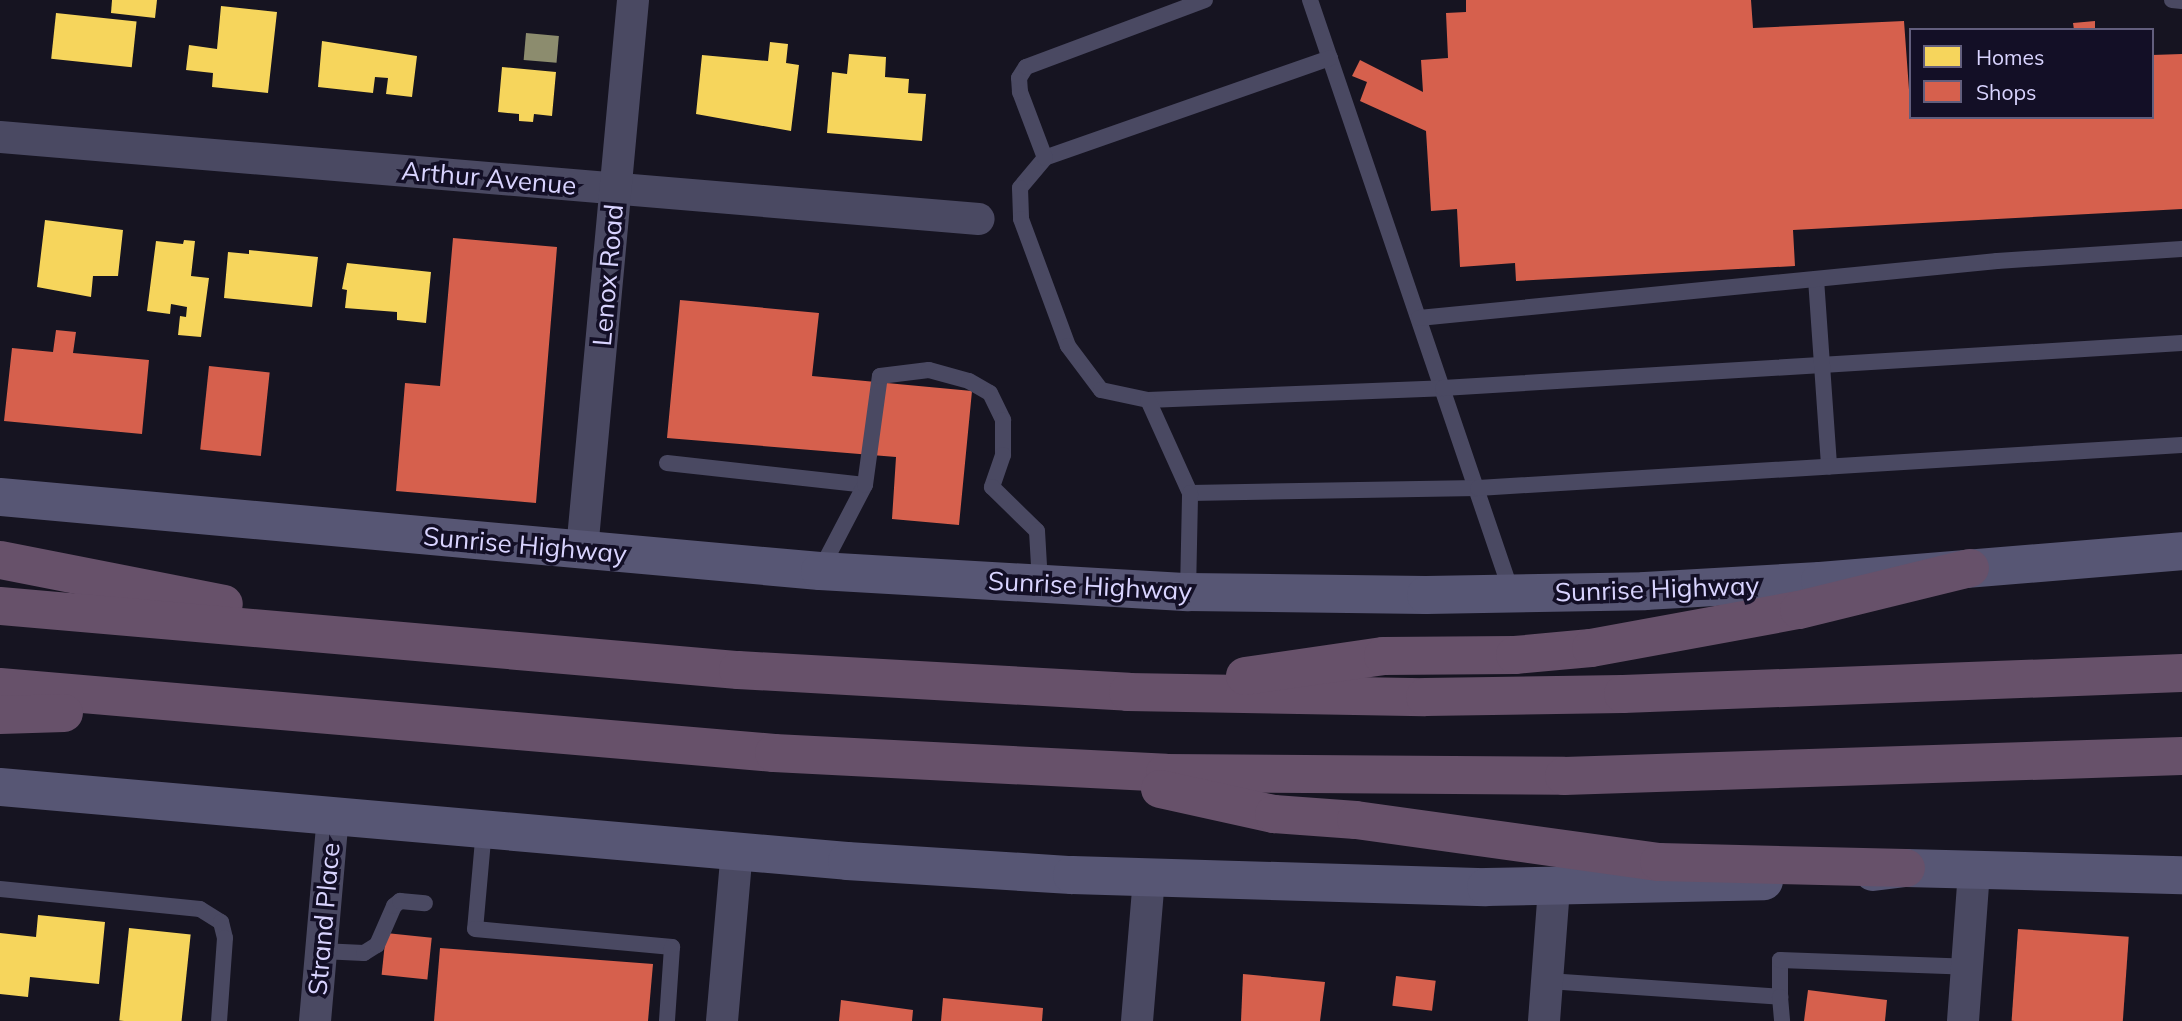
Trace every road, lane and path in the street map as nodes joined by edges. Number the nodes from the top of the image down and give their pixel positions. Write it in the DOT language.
graph roads {
  1 [pos="633,0"];
  2 [pos="1205,0"];
  3 [pos="1310,0"];
  4 [pos="2172,0"];
  5 [pos="2182,1"];
  6 [pos="1330,58"];
  7 [pos="0,136"];
  8 [pos="1045,158"];
  9 [pos="617,188"];
  10 [pos="979,219"];
  11 [pos="2182,250"];
  12 [pos="1816,279"];
  13 [pos="1419,318"];
  14 [pos="2182,343"];
  15 [pos="1822,366"];
  16 [pos="1443,388"];
  17 [pos="1148,400"];
  18 [pos="2182,446"];
  19 [pos="667,463"];
  20 [pos="1829,467"];
  21 [pos="865,485"];
  22 [pos="1478,488"];
  23 [pos="1189,493"];
  24 [pos="0,497"];
  25 [pos="582,550"];
  26 [pos="2182,551"];
  27 [pos="0,560"];
  28 [pos="1970,568"];
  29 [pos="820,571"];
  30 [pos="1040,585"];
  31 [pos="1188,592"];
  32 [pos="1512,594"];
  33 [pos="0,606"];
  34 [pos="398,640"];
  35 [pos="2182,673"];
  36 [pos="0,687"];
  37 [pos="1128,692"];
  38 [pos="251,708"];
  39 [pos="0,715"];
  40 [pos="2182,756"];
  41 [pos="1065,769"];
  42 [pos="1,792"];
  43 [pos="333,816"];
  44 [pos="484,829"];
  45 [pos="737,851"];
  46 [pos="1906,868"];
  47 [pos="1974,870"];
  48 [pos="2182,875"];
  49 [pos="1149,879"];
  50 [pos="1554,887"];
  51 [pos="0,889"];
  52 [pos="425,903"];
  53 [pos="321,951"];
  54 [pos="1967,967"];
  55 [pos="1548,981"];
  56 [pos="1780,997"];
  57 [pos="219,1021"];
  58 [pos="315,1021"];
  59 [pos="667,1021"];
  60 [pos="722,1021"];
  61 [pos="1137,1021"];
  62 [pos="1544,1021"];
  63 [pos="1782,1021"];
  64 [pos="1963,1021"];
  1 -- 9 [label="street, Lenox Road"];
  2 -- 8 [label="lane"];
  3 -- 6 [label="lane"];
  4 -- 5 [label="lane"];
  6 -- 8 [label="lane"];
  6 -- 13 [label="lane"];
  7 -- 9 [label="street, Arthur Avenue"];
  8 -- 17 [label="lane"];
  9 -- 10 [label="street, Arthur Avenue"];
  9 -- 25 [label="street, Lenox Road"];
  11 -- 12 [label="lane"];
  12 -- 13 [label="lane"];
  12 -- 15 [label="lane"];
  13 -- 16 [label="lane"];
  14 -- 15 [label="lane"];
  15 -- 16 [label="lane"];
  15 -- 20 [label="lane"];
  16 -- 17 [label="lane"];
  16 -- 22 [label="lane"];
  17 -- 23 [label="lane"];
  18 -- 20 [label="lane"];
  19 -- 21 [label="lane"];
  20 -- 22 [label="lane"];
  21 -- 29 [label="lane"];
  21 -- 30 [label="lane"];
  22 -- 23 [label="lane"];
  22 -- 32 [label="lane"];
  23 -- 31 [label="lane"];
  24 -- 25 [label="main road, Sunrise Highway"];
  25 -- 29 [label="main road, Sunrise Highway"];
  26 -- 28 [label="main road, Sunrise Highway"];
  27 -- 34 [label="highway"];
  28 -- 32 [label="main road, Sunrise Highway"];
  28 -- 37 [label="highway"];
  29 -- 30 [label="main road, Sunrise Highway"];
  30 -- 31 [label="main road, Sunrise Highway"];
  31 -- 32 [label="main road, Sunrise Highway"];
  33 -- 34 [label="highway"];
  34 -- 37 [label="highway"];
  35 -- 37 [label="highway"];
  36 -- 38 [label="highway"];
  38 -- 39 [label="highway"];
  38 -- 41 [label="highway"];
  40 -- 41 [label="highway"];
  41 -- 46 [label="highway"];
  42 -- 43 [label="main road"];
  43 -- 44 [label="main road"];
  43 -- 53 [label="street, Strand Place"];
  44 -- 45 [label="main road"];
  44 -- 59 [label="lane"];
  45 -- 49 [label="main road"];
  45 -- 60 [label="street"];
  46 -- 47 [label="main road"];
  46 -- 50 [label="main road"];
  47 -- 48 [label="main road"];
  47 -- 54 [label="street"];
  49 -- 50 [label="main road"];
  49 -- 61 [label="street"];
  50 -- 55 [label="street"];
  51 -- 57 [label="lane"];
  52 -- 53 [label="lane"];
  53 -- 58 [label="street, Strand Place"];
  54 -- 56 [label="lane"];
  54 -- 64 [label="street"];
  55 -- 56 [label="lane"];
  55 -- 62 [label="street"];
  56 -- 63 [label="lane"];
}
